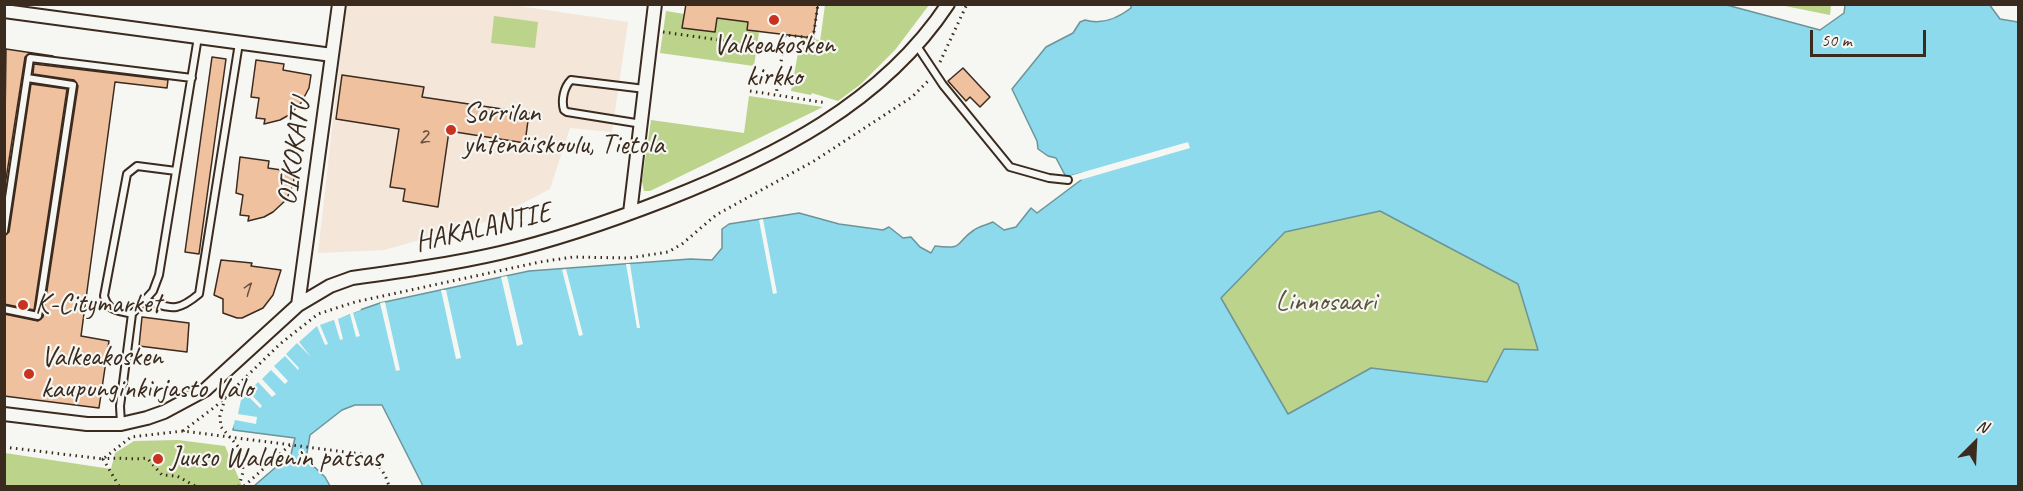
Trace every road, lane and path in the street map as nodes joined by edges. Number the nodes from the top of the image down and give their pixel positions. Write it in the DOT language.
graph roads {
  1 [pos="339,4"];
  2 [pos="655,4"];
  3 [pos="818,4"];
  4 [pos="948,4"];
  5 [pos="4,11"];
  6 [pos="652,31"];
  7 [pos="198,37"];
  8 [pos="239,43"];
  9 [pos="917,46"];
  10 [pos="783,49"];
  11 [pos="332,55"];
  12 [pos="27,78"];
  13 [pos="192,78"];
  14 [pos="646,89"];
  15 [pos="750,91"];
  16 [pos="776,95"];
  17 [pos="832,104"];
  18 [pos="642,124"];
  19 [pos="176,171"];
  20 [pos="1068,180"];
  21 [pos="630,213"];
  22 [pos="4,231"];
  23 [pos="146,301"];
  24 [pos="298,305"];
  25 [pos="4,309"];
  26 [pos="132,314"];
  27 [pos="225,396"];
  28 [pos="4,414"];
  29 [pos="121,424"];
  30 [pos="231,438"];
  31 [pos="290,445"];
  32 [pos="4,447"];
  33 [pos="103,459"];
  34 [pos="388,485"];
  35 [pos="119,486"];
  36 [pos="195,486"];
  37 [pos="238,486"];
  38 [pos="244,486"];
  1 -- 11 [label="street, OIKOKATU"];
  2 -- 6 [label="street"];
  3 -- 10 [label="path"];
  4 -- 9 [label="street, HAKALANTIE"];
  5 -- 7 [label="street"];
  6 -- 10 [label="path"];
  6 -- 14 [label="street"];
  7 -- 8 [label="street"];
  7 -- 13 [label="lane"];
  8 -- 11 [label="street"];
  8 -- 23 [label="lane"];
  9 -- 20 [label="lane"];
  9 -- 21 [label="street, HAKALANTIE"];
  10 -- 16 [label="path"];
  11 -- 24 [label="street, OIKOKATU"];
  12 -- 13 [label="lane"];
  12 -- 22 [label="lane"];
  12 -- 25 [label="lane"];
  13 -- 19 [label="lane"];
  14 -- 18 [label="street"];
  14 -- 18 [label="lane"];
  15 -- 16 [label="path"];
  16 -- 17 [label="path"];
  18 -- 21 [label="street"];
  19 -- 23 [label="lane"];
  19 -- 26 [label="lane"];
  21 -- 24 [label="street, HAKALANTIE"];
  23 -- 26 [label="lane"];
  24 -- 29 [label="street, HAKALANTIE"];
  26 -- 29 [label="lane"];
  27 -- 30 [label="path"];
  28 -- 29 [label="street, HAKALANTIE"];
  30 -- 31 [label="path"];
  30 -- 33 [label="path"];
  30 -- 37 [label="path"];
  31 -- 34 [label="path"];
  31 -- 38 [label="path"];
  32 -- 33 [label="path"];
  33 -- 35 [label="path"];
  33 -- 36 [label="path"];
}
